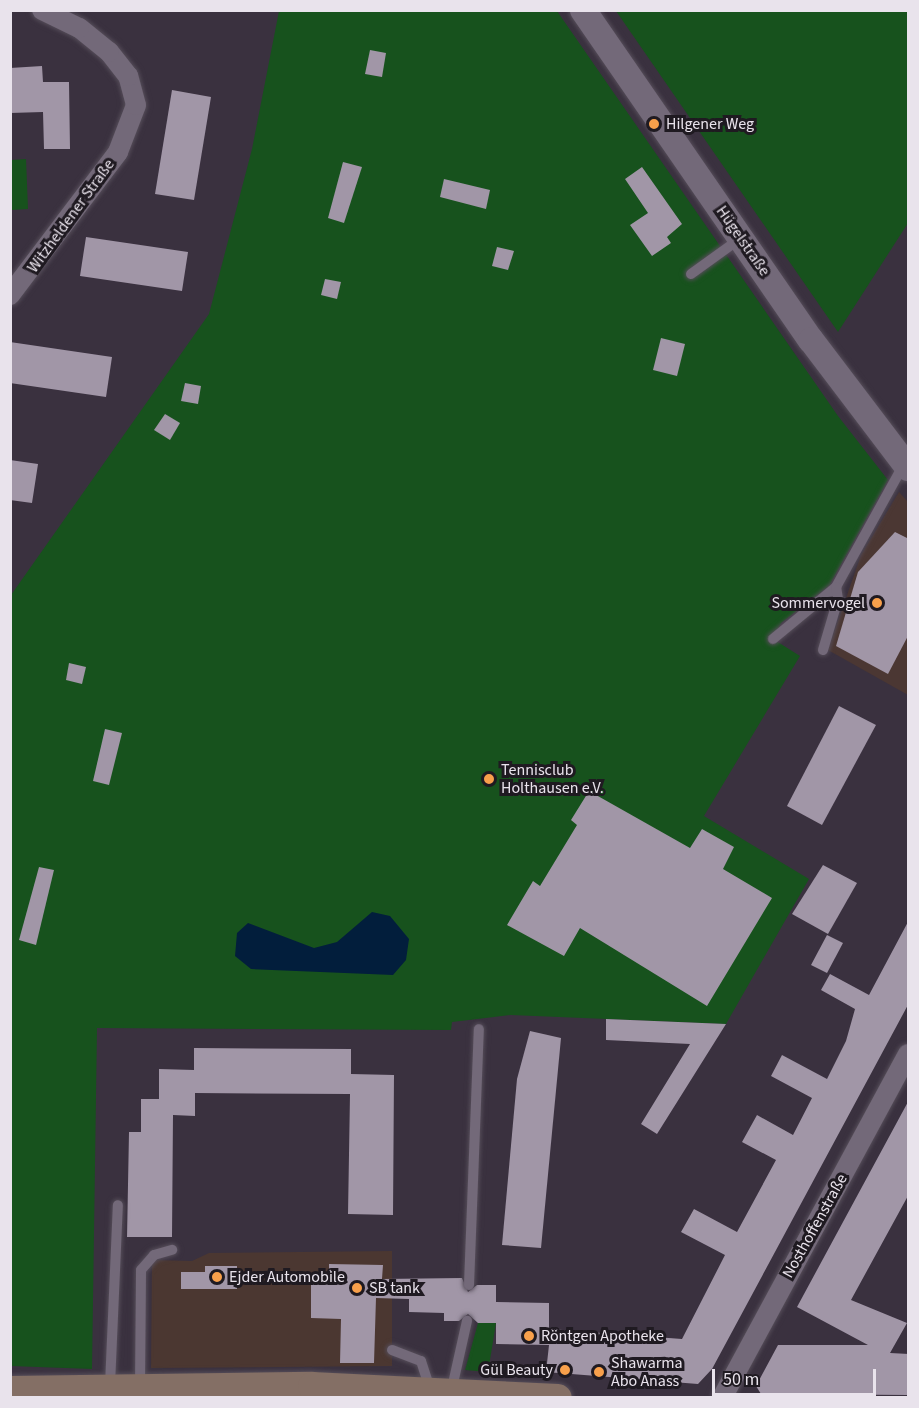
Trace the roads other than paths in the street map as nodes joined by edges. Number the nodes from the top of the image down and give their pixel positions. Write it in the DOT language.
graph roads {
  1 [pos="42,10"];
  2 [pos="583,10"];
  3 [pos="742,238"];
  4 [pos="691,274"];
  5 [pos="10,296"];
  6 [pos="907,466"];
  7 [pos="836,586"];
  8 [pos="773,639"];
  9 [pos="823,650"];
  10 [pos="479,1029"];
  11 [pos="909,1054"];
  12 [pos="118,1205"];
  13 [pos="172,1250"];
  14 [pos="469,1285"];
  15 [pos="467,1322"];
  16 [pos="392,1350"];
  17 [pos="441,1388"];
  18 [pos="119,1389"];
  19 [pos="10,1390"];
  20 [pos="558,1398"];
  21 [pos="722,1398"];
  1 -- 5 [label="street, Witzheldener Straße"];
  2 -- 3 [label="street, Hügelstraße"];
  3 -- 4 [label="lane"];
  3 -- 6 [label="street, Hügelstraße"];
  6 -- 7 [label="lane"];
  7 -- 8 [label="lane"];
  7 -- 9 [label="lane"];
  10 -- 14 [label="lane"];
  11 -- 21 [label="street, Nosthoffenstraße"];
  12 -- 18 [label="lane"];
  13 -- 18 [label="lane"];
  15 -- 17 [label="lane"];
  16 -- 17 [label="lane"];
  17 -- 18 [label="main road"];
  17 -- 20 [label="main road"];
  18 -- 19 [label="main road"];
}
